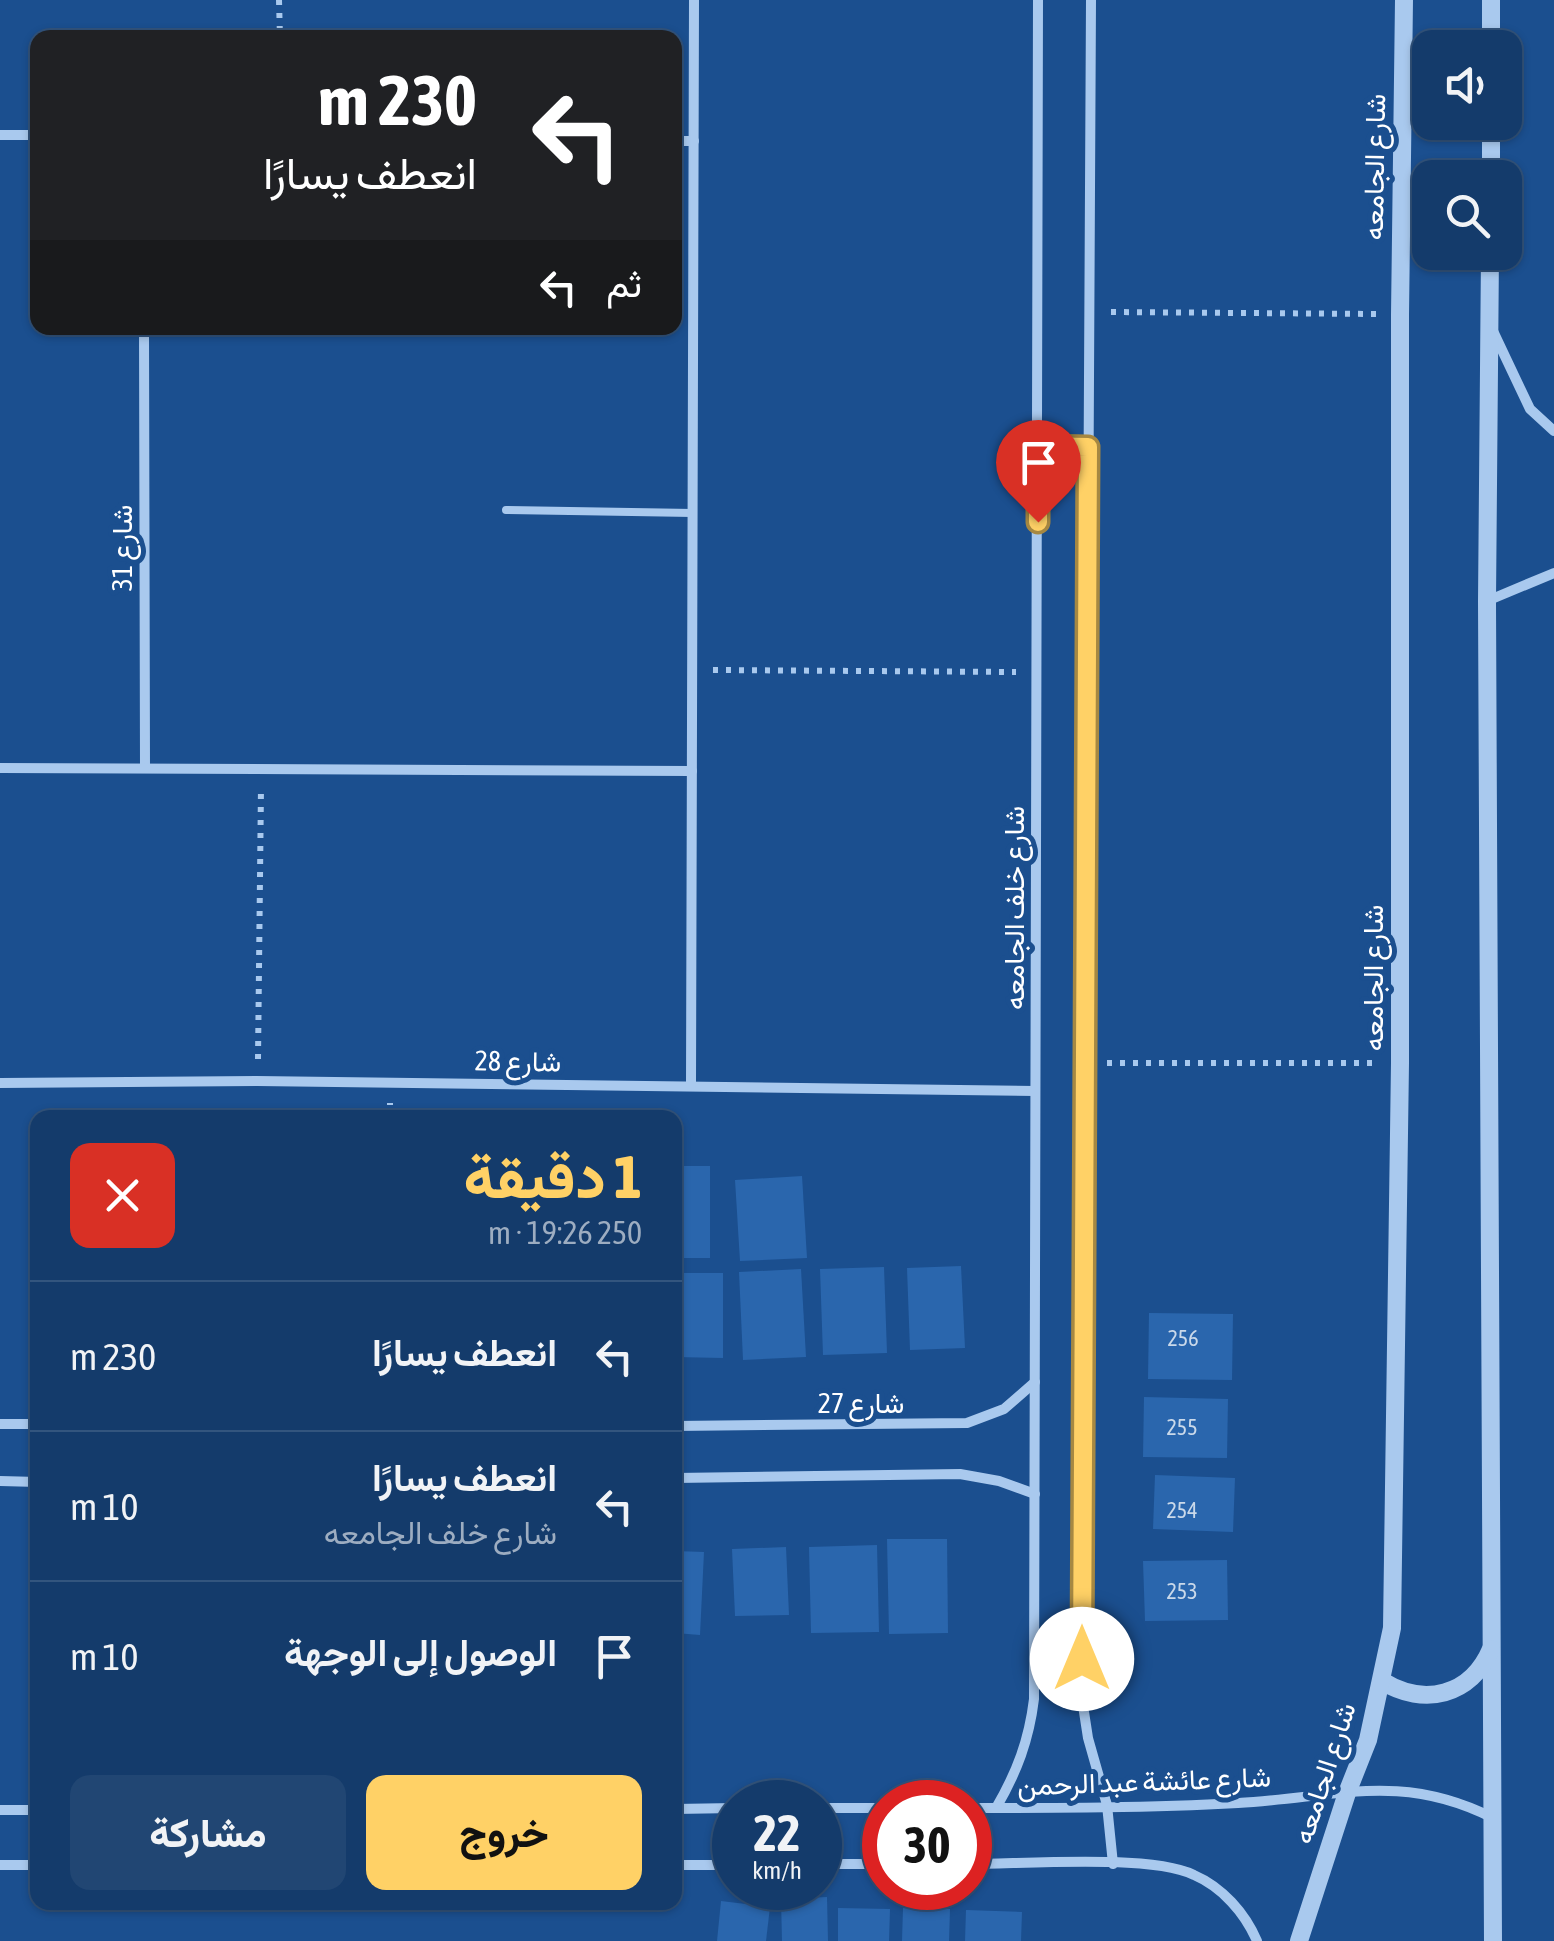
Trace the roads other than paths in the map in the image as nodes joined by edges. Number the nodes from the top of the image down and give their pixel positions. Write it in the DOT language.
graph roads {
  1 [pos="694,0"];
  2 [pos="1038,0"];
  3 [pos="1091,0"];
  4 [pos="1404,0"];
  5 [pos="1491,0"];
  6 [pos="1491,30"];
  7 [pos="0,135"];
  8 [pos="30,135"];
  9 [pos="682,140"];
  10 [pos="694,141"];
  11 [pos="1490,270"];
  12 [pos="1490,325"];
  13 [pos="144,335"];
  14 [pos="1554,431"];
  15 [pos="1038,446"];
  16 [pos="1088,447"];
  17 [pos="506,510"];
  18 [pos="693,513"];
  19 [pos="1554,573"];
  20 [pos="1487,601"];
  21 [pos="0,768"];
  22 [pos="145,768"];
  23 [pos="692,771"];
  24 [pos="0,1083"];
  25 [pos="691,1086"];
  26 [pos="1035,1091"];
  27 [pos="1035,1382"];
  28 [pos="0,1424"];
  29 [pos="30,1424"];
  30 [pos="682,1426"];
  31 [pos="682,1478"];
  32 [pos="0,1482"];
  33 [pos="30,1482"];
  34 [pos="1035,1494"];
  35 [pos="1492,1648"];
  36 [pos="1382,1681"];
  37 [pos="1347,1793"];
  38 [pos="1107,1805"];
  39 [pos="682,1808"];
  40 [pos="712,1808"];
  41 [pos="992,1808"];
  42 [pos="996,1808"];
  43 [pos="0,1810"];
  44 [pos="30,1810"];
  45 [pos="1494,1818"];
  46 [pos="712,1864"];
  47 [pos="992,1864"];
  48 [pos="1113,1864"];
  49 [pos="0,1865"];
  50 [pos="30,1865"];
  51 [pos="682,1865"];
  52 [pos="1257,1941"];
  53 [pos="1298,1941"];
  54 [pos="1493,1941"];
  1 -- 10 [label="street"];
  2 -- 15 [label="street, شارع خلف الجامعه"];
  3 -- 16 [label="street"];
  4 -- 36 [label="street, شارع الجامعه"];
  5 -- 6 [label="street"];
  7 -- 8 [label="street"];
  9 -- 10 [label="street"];
  10 -- 18 [label="street"];
  11 -- 12 [label="street"];
  12 -- 14 [label="street"];
  12 -- 20 [label="street"];
  13 -- 22 [label="street, شارع 31"];
  15 -- 16 [label="street"];
  15 -- 26 [label="street, شارع خلف الجامعه"];
  16 -- 38 [label="street"];
  17 -- 18 [label="lane"];
  18 -- 23 [label="street"];
  19 -- 20 [label="street"];
  20 -- 35 [label="street"];
  21 -- 22 [label="street"];
  22 -- 23 [label="street"];
  23 -- 25 [label="street"];
  24 -- 25 [label="street, شارع 28"];
  25 -- 26 [label="street, شارع 28"];
  26 -- 27 [label="street, شارع خلف الجامعه"];
  27 -- 30 [label="street, شارع 27"];
  27 -- 34 [label="street, شارع خلف الجامعه"];
  28 -- 29 [label="street"];
  31 -- 34 [label="street"];
  32 -- 33 [label="street"];
  34 -- 42 [label="street, شارع خلف الجامعه"];
  35 -- 36 [label="street"];
  35 -- 45 [label="street"];
  36 -- 37 [label="street, شارع الجامعه"];
  37 -- 38 [label="street, شارع عائشة عبد الرحمن"];
  37 -- 45 [label="street, شارع عائشة عبد الرحمن"];
  37 -- 53 [label="street, شارع الجامعه"];
  38 -- 42 [label="street, شارع عائشة عبد الرحمن"];
  38 -- 48 [label="street"];
  39 -- 40 [label="street"];
  41 -- 42 [label="street, شارع عائشة عبد الرحمن"];
  43 -- 44 [label="street"];
  45 -- 54 [label="street"];
  46 -- 51 [label="street"];
  47 -- 48 [label="street"];
  48 -- 52 [label="street"];
  49 -- 50 [label="street"];
}
